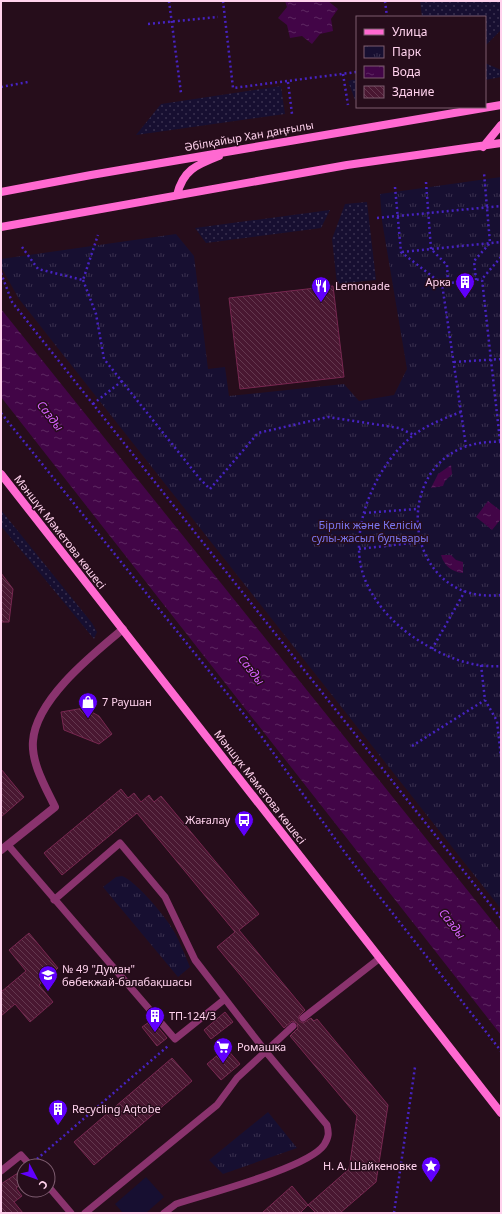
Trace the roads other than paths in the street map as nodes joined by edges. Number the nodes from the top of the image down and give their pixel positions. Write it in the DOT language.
graph roads {
  1 [pos="501,105"];
  2 [pos="483,108"];
  3 [pos="486,108"];
  4 [pos="501,125"];
  5 [pos="501,143"];
  6 [pos="483,147"];
  7 [pos="238,149"];
  8 [pos="1,192"];
  9 [pos="177,194"];
  10 [pos="1,227"];
  11 [pos="1,474"];
  12 [pos="123,629"];
  13 [pos="8,845"];
  14 [pos="1,850"];
  15 [pos="54,900"];
  16 [pos="380,958"];
  17 [pos="225,999"];
  18 [pos="304,1018"];
  19 [pos="294,1026"];
  20 [pos="266,1052"];
  21 [pos="501,1113"];
  22 [pos="16,1159"];
  23 [pos="1,1171"];
  24 [pos="56,1195"];
  25 [pos="71,1213"];
  26 [pos="85,1213"];
  27 [pos="164,1213"];
  1 -- 3 [label="main road, Әбілқайыр Хан даңғылы"];
  2 -- 7 [label="main road, Әбілқайыр Хан даңғылы"];
  4 -- 6 [label="main road"];
  5 -- 6 [label="main road"];
  6 -- 9 [label="main road"];
  7 -- 8 [label="main road, Әбілқайыр Хан даңғылы"];
  7 -- 9 [label="main road"];
  9 -- 10 [label="main road"];
  11 -- 12 [label="main road, Мәншүк Мәметова көшесі"];
  12 -- 13 [label="street"];
  12 -- 16 [label="main road, Мәншүк Мәметова көшесі"];
  13 -- 14 [label="street"];
  13 -- 15 [label="lane"];
  15 -- 17 [label="lane"];
  15 -- 17 [label="lane"];
  16 -- 18 [label="lane"];
  16 -- 21 [label="main road, Мәншүк Мәметова көшесі"];
  17 -- 20 [label="lane"];
  19 -- 20 [label="lane"];
  20 -- 26 [label="lane"];
  20 -- 27 [label="lane"];
  22 -- 23 [label="lane"];
  24 -- 25 [label="lane"];
}
